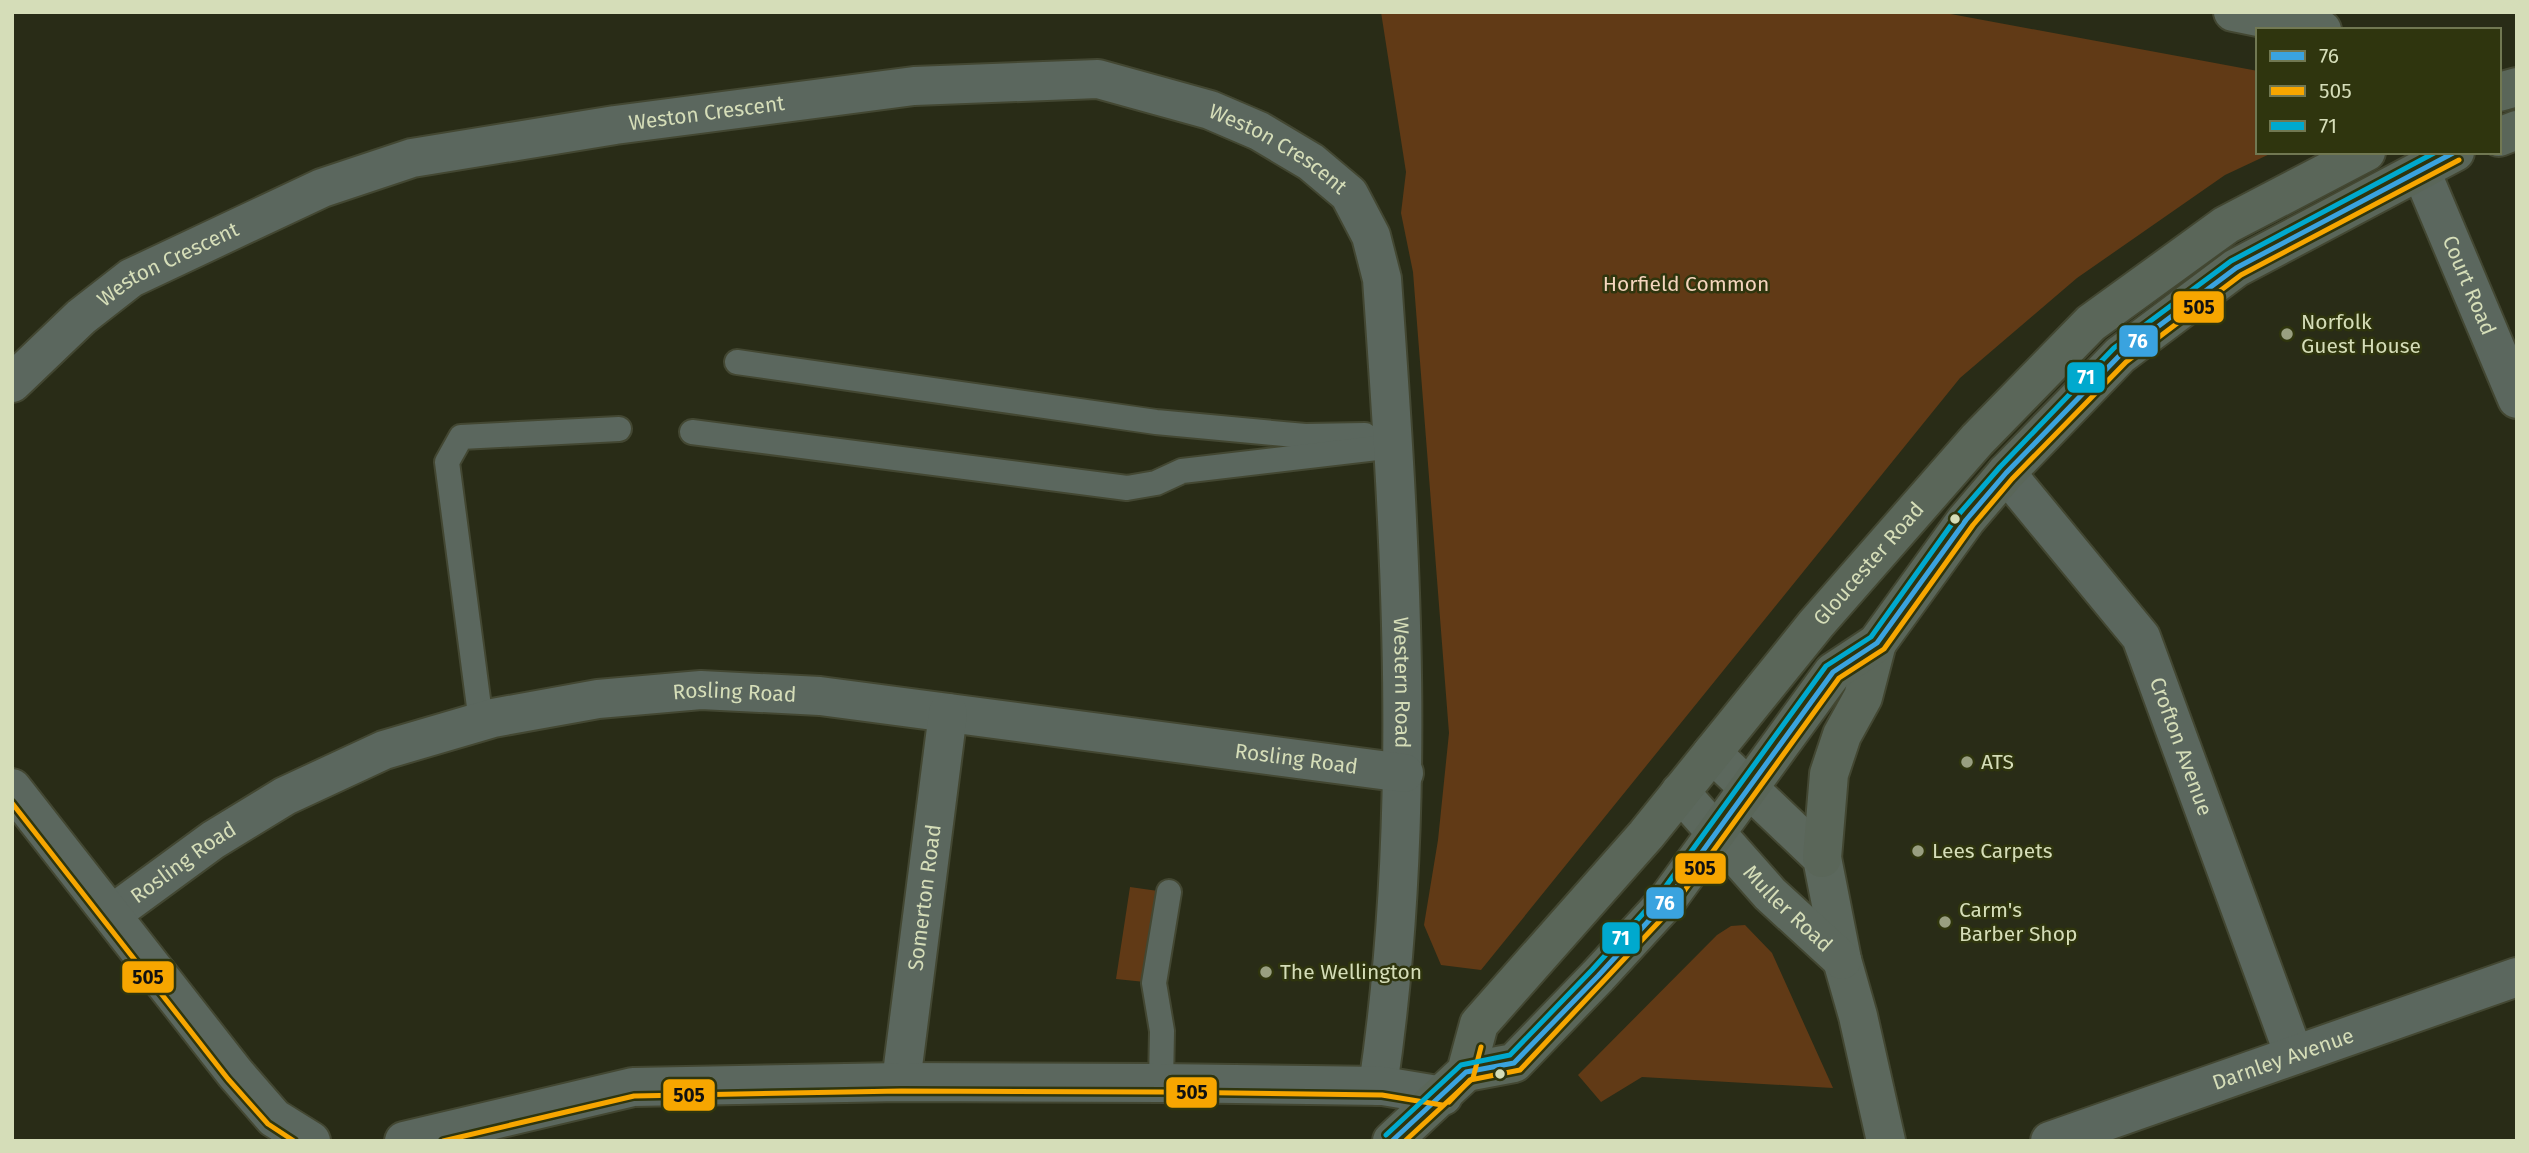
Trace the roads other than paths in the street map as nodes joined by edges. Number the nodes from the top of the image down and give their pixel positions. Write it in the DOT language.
graph roads {
  1 [pos="2233,12"];
  2 [pos="2312,28"];
  3 [pos="2501,104"];
  4 [pos="2516,130"];
  5 [pos="2362,154"];
  6 [pos="2443,167"];
  7 [pos="1382,279"];
  8 [pos="737,362"];
  9 [pos="12,383"];
  10 [pos="2517,399"];
  11 [pos="619,429"];
  12 [pos="692,432"];
  13 [pos="1393,441"];
  14 [pos="2006,473"];
  15 [pos="1877,643"];
  16 [pos="948,713"];
  17 [pos="481,722"];
  18 [pos="1712,753"];
  19 [pos="1404,773"];
  20 [pos="1750,787"];
  21 [pos="12,788"];
  22 [pos="1680,792"];
  23 [pos="1717,834"];
  24 [pos="1822,858"];
  25 [pos="1169,892"];
  26 [pos="113,914"];
  27 [pos="1842,960"];
  28 [pos="2517,978"];
  29 [pos="2294,1055"];
  30 [pos="901,1082"];
  31 [pos="1161,1083"];
  32 [pos="1455,1084"];
  33 [pos="1378,1086"];
  34 [pos="306,1140"];
  35 [pos="404,1141"];
  36 [pos="1392,1141"];
  37 [pos="1886,1141"];
  38 [pos="2050,1141"];
  1 -- 2 [label="main road"];
  3 -- 4 [label="main road"];
  5 -- 18 [label="main road, Gloucester Road"];
  6 -- 10 [label="street, Court Road"];
  6 -- 14 [label="main road"];
  7 -- 9 [label="street, Weston Crescent"];
  7 -- 13 [label="street, Western Road"];
  8 -- 13 [label="lane"];
  11 -- 17 [label="lane"];
  12 -- 13 [label="lane"];
  13 -- 19 [label="street, Western Road"];
  14 -- 15 [label="main road"];
  14 -- 29 [label="street, Crofton Avenue"];
  15 -- 20 [label="main road"];
  15 -- 24 [label="main road"];
  16 -- 17 [label="street, Rosling Road"];
  16 -- 19 [label="street, Rosling Road"];
  16 -- 30 [label="street, Somerton Road"];
  17 -- 26 [label="street, Rosling Road"];
  18 -- 20 [label="main road"];
  18 -- 22 [label="main road, Gloucester Road"];
  19 -- 33 [label="street, Western Road"];
  20 -- 23 [label="main road"];
  20 -- 24 [label="main road"];
  21 -- 26 [label="street"];
  22 -- 23 [label="main road, Muller Road"];
  22 -- 32 [label="main road, Gloucester Road"];
  23 -- 27 [label="main road, Muller Road"];
  23 -- 32 [label="main road"];
  24 -- 27 [label="main road, Muller Road"];
  25 -- 31 [label="lane"];
  26 -- 34 [label="street"];
  27 -- 37 [label="main road, Muller Road"];
  28 -- 29 [label="street, Darnley Avenue"];
  29 -- 38 [label="street, Darnley Avenue"];
  30 -- 31 [label="street"];
  30 -- 35 [label="street"];
  31 -- 33 [label="street"];
  32 -- 33 [label="street"];
  32 -- 36 [label="main road"];
}
